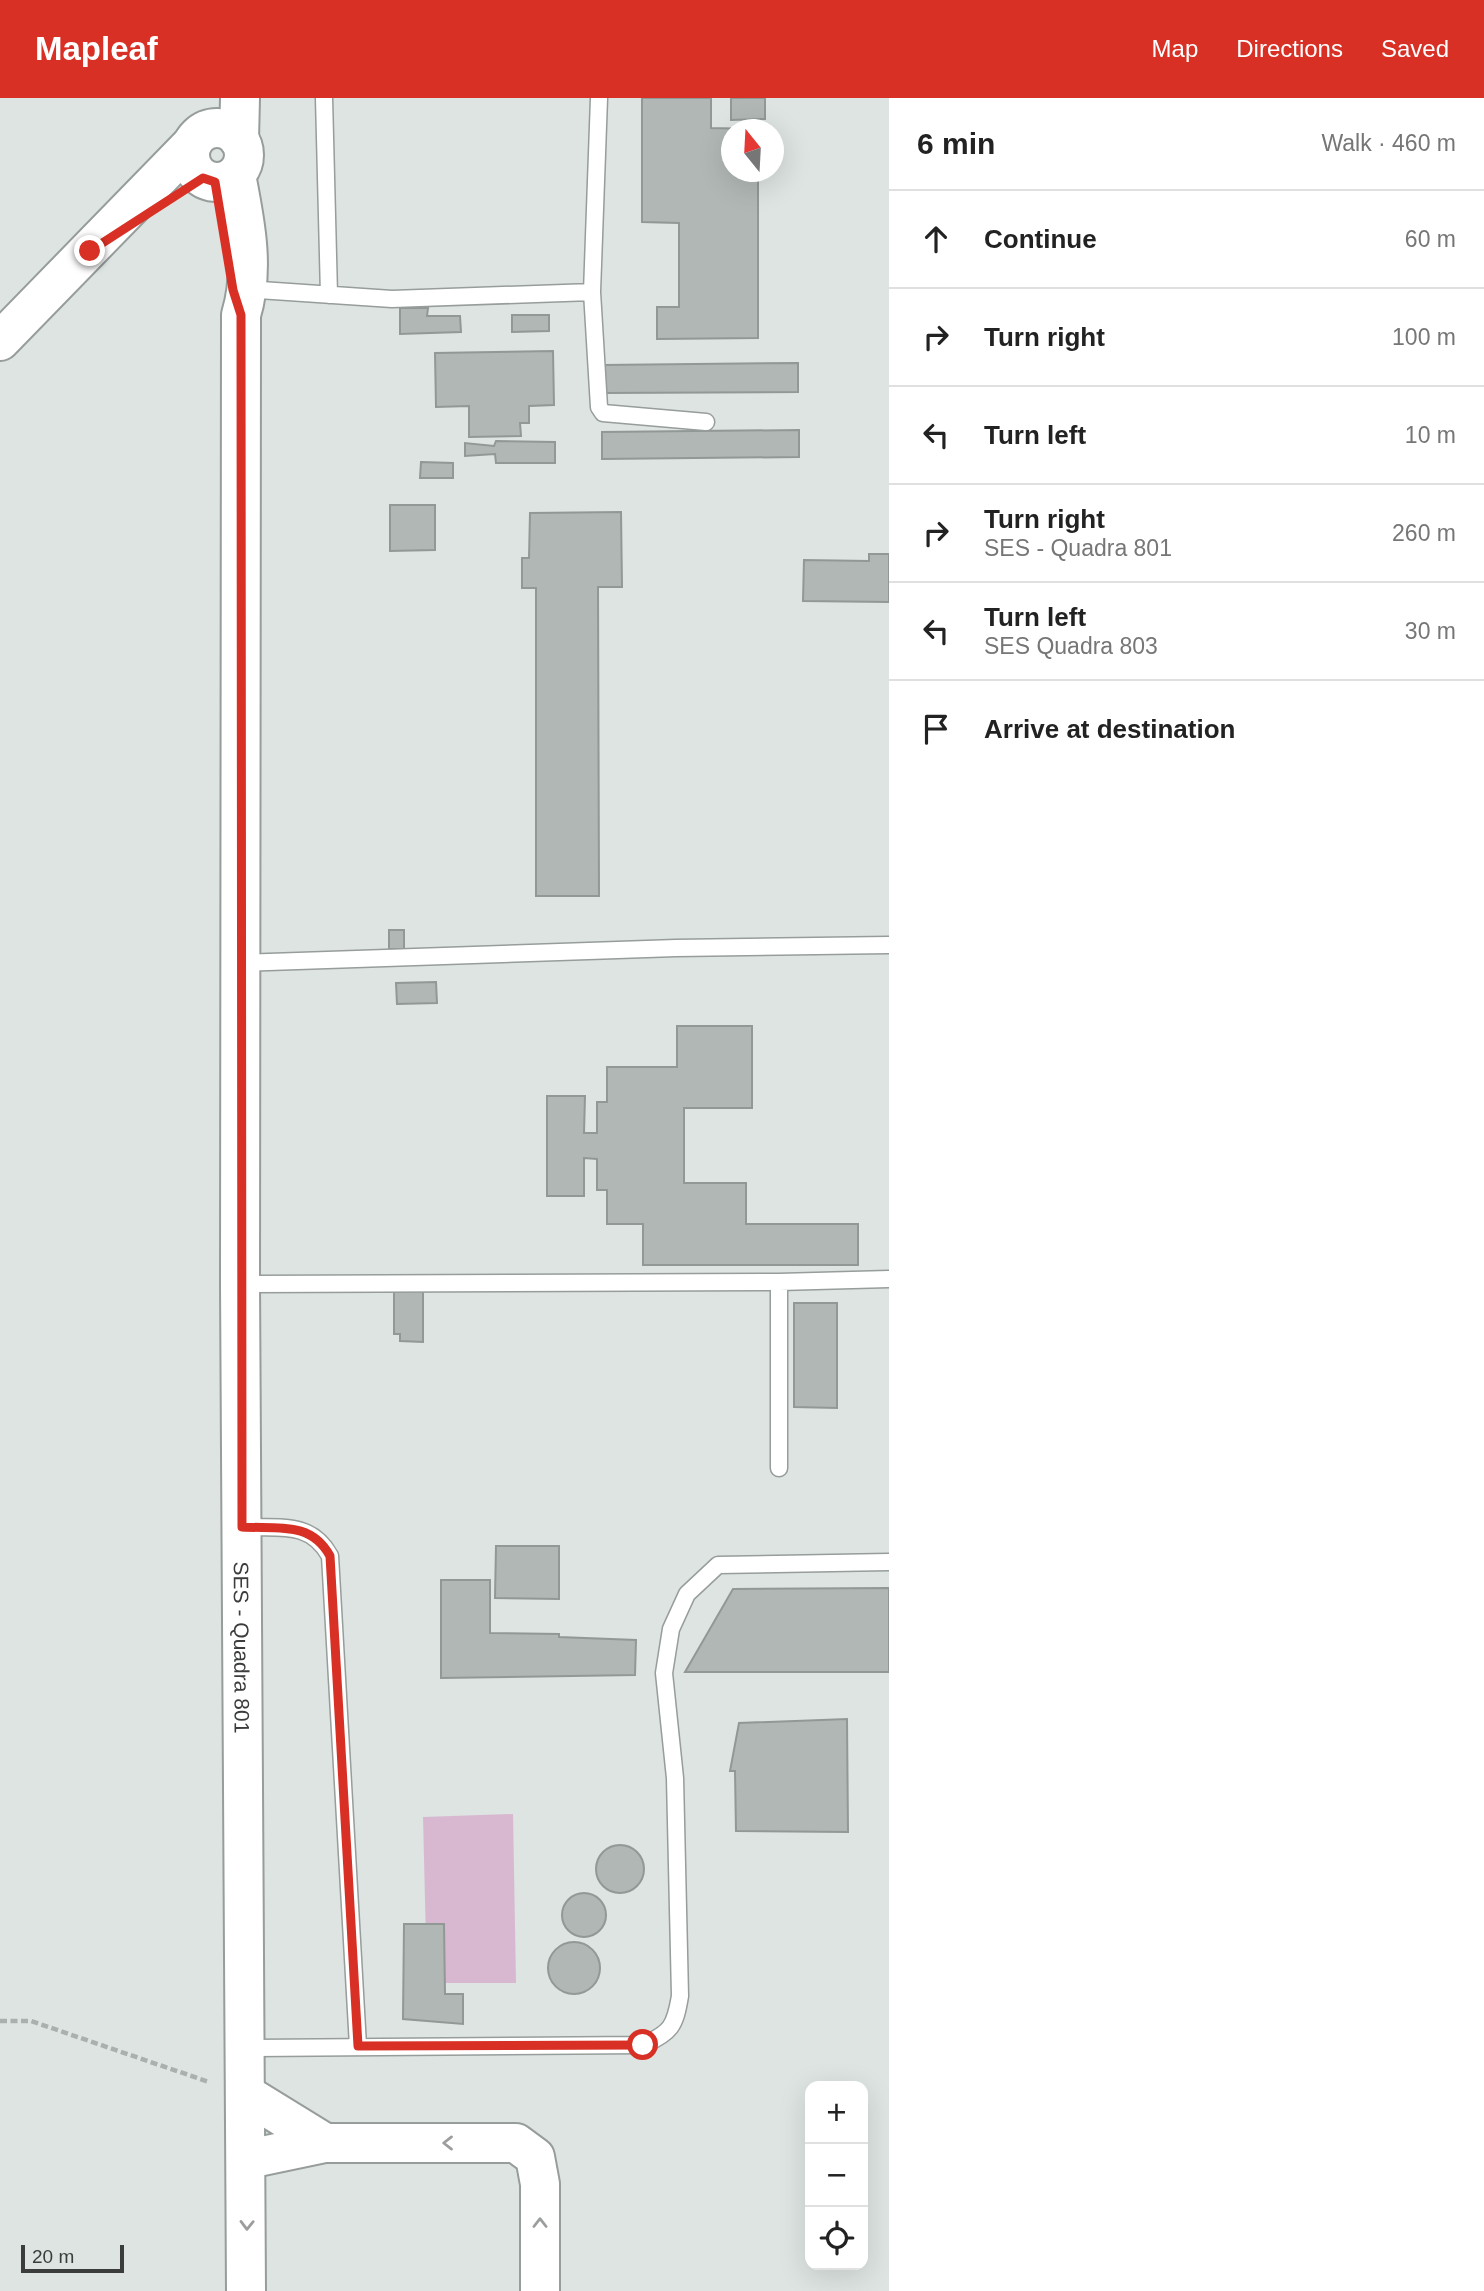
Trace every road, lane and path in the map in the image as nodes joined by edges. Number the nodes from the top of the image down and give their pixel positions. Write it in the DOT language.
graph roads {
  1 [pos="240,98"];
  2 [pos="324,98"];
  3 [pos="599,98"];
  4 [pos="214,150"];
  5 [pos="592,292"];
  6 [pos="329,295"];
  7 [pos="241,298"];
  8 [pos="0,341"];
  9 [pos="706,422"];
  10 [pos="889,945"];
  11 [pos="240,963"];
  12 [pos="889,1279"];
  13 [pos="779,1283"];
  14 [pos="240,1284"];
  15 [pos="779,1468"];
  16 [pos="242,1527"];
  17 [pos="889,1562"];
  18 [pos="0,2021"];
  19 [pos="358,2046"];
  20 [pos="247,2048"];
  21 [pos="247,2095"];
  22 [pos="325,2143"];
  23 [pos="247,2159"];
  24 [pos="246,2291"];
  25 [pos="540,2291"];
  1 -- 4 [label="street, SES - Quadra 801"];
  2 -- 6 [label="lane"];
  3 -- 5 [label="lane"];
  4 -- 7 [label="street, SES - Quadra 801"];
  4 -- 8 [label="street"];
  5 -- 6 [label="lane"];
  5 -- 9 [label="lane"];
  6 -- 7 [label="lane"];
  7 -- 11 [label="street, SES - Quadra 801"];
  10 -- 11 [label="lane"];
  11 -- 14 [label="street, SES - Quadra 801"];
  12 -- 13 [label="lane"];
  13 -- 14 [label="lane"];
  13 -- 15 [label="lane"];
  14 -- 16 [label="street, SES - Quadra 801"];
  16 -- 19 [label="lane"];
  16 -- 20 [label="street, SES - Quadra 801"];
  17 -- 19 [label="lane"];
  18 -- 21 [label="path"];
  19 -- 20 [label="lane"];
  20 -- 21 [label="street, SES - Quadra 801"];
  21 -- 22 [label="street"];
  21 -- 23 [label="street, SES - Quadra 801"];
  22 -- 23 [label="street"];
  25 -- 22 [label="street, one-way"];
  23 -- 24 [label="street, SES - Quadra 801, one-way"];
}
